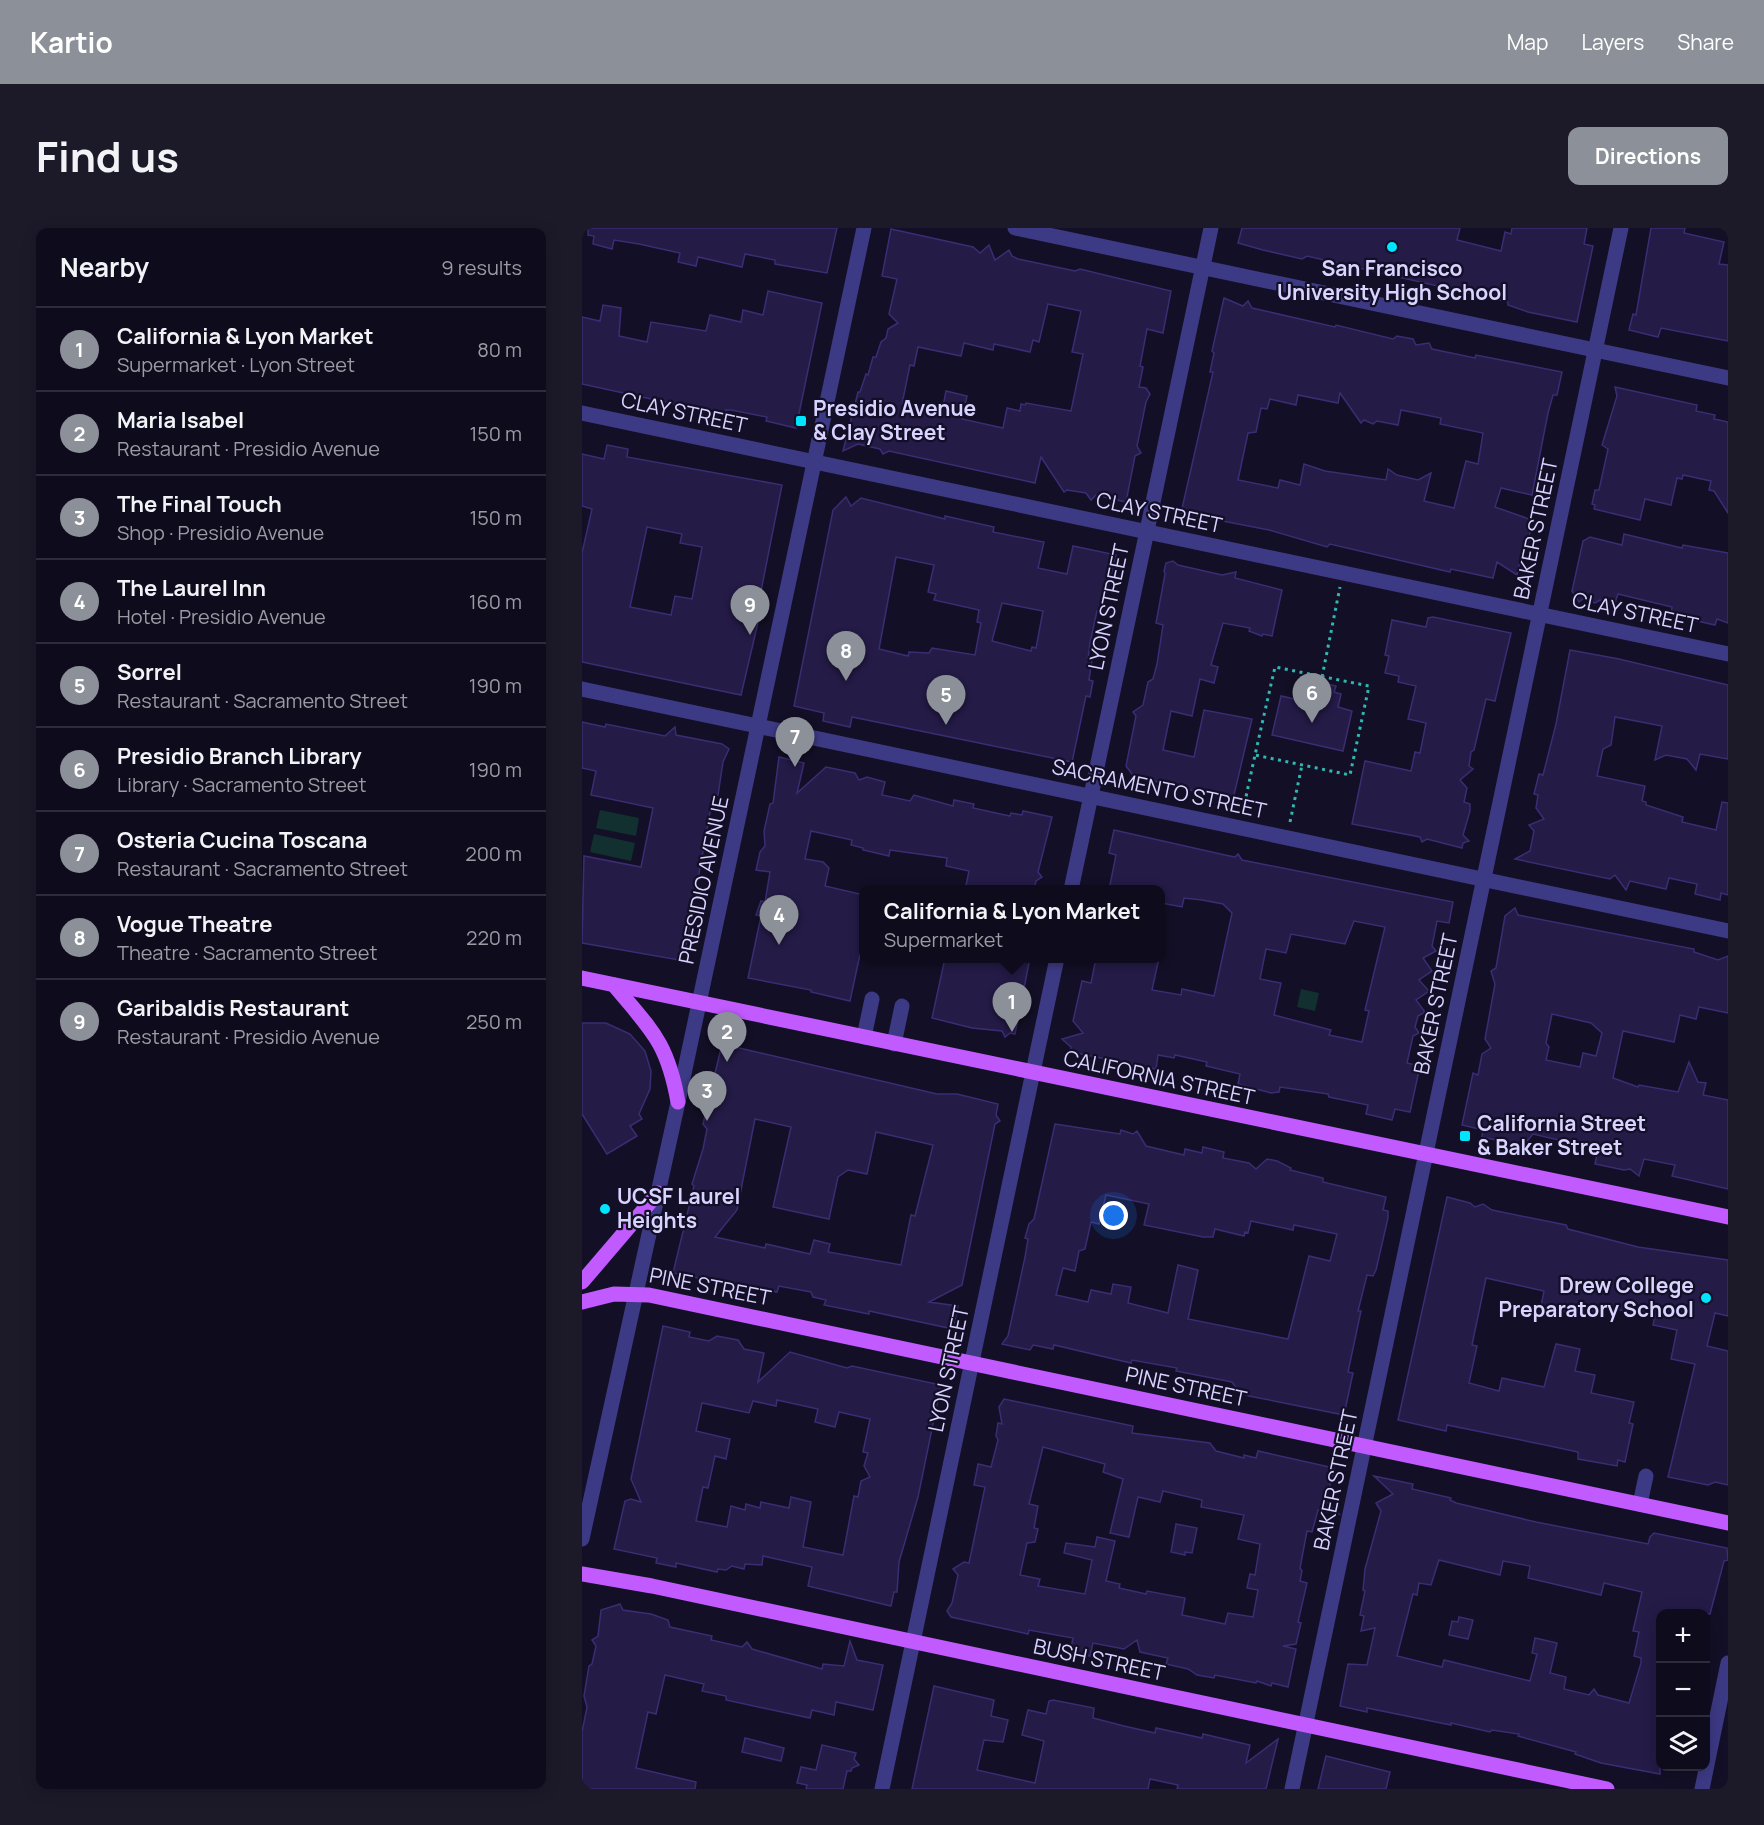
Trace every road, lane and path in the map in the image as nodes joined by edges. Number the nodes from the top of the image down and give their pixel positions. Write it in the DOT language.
graph roads {
  1 [pos="864,228"];
  2 [pos="1015,228"];
  3 [pos="1211,228"];
  4 [pos="1621,228"];
  5 [pos="1202,267"];
  6 [pos="1595,350"];
  7 [pos="1728,378"];
  8 [pos="582,413"];
  9 [pos="814,462"];
  10 [pos="1147,531"];
  11 [pos="1343,573"];
  12 [pos="1539,614"];
  13 [pos="1728,654"];
  14 [pos="1322,676"];
  15 [pos="582,689"];
  16 [pos="759,726"];
  17 [pos="1255,755"];
  18 [pos="1302,765"];
  19 [pos="1091,796"];
  20 [pos="1239,827"];
  21 [pos="1287,837"];
  22 [pos="1484,879"];
  23 [pos="1072,885"];
  24 [pos="1728,931"];
  25 [pos="1056,963"];
  26 [pos="582,978"];
  27 [pos="614,985"];
  28 [pos="872,999"];
  29 [pos="699,1003"];
  30 [pos="902,1006"];
  31 [pos="864,1037"];
  32 [pos="894,1044"];
  33 [pos="1033,1072"];
  34 [pos="678,1102"];
  35 [pos="1425,1154"];
  36 [pos="658,1193"];
  37 [pos="1728,1217"];
  38 [pos="582,1282"];
  39 [pos="635,1293"];
  40 [pos="582,1302"];
  41 [pos="972,1363"];
  42 [pos="1364,1446"];
  43 [pos="1646,1476"];
  44 [pos="1640,1504"];
  45 [pos="584,1522"];
  46 [pos="1728,1523"];
  47 [pos="582,1539"];
  48 [pos="582,1574"];
  49 [pos="913,1642"];
  50 [pos="1728,1663"];
  51 [pos="1306,1725"];
  52 [pos="882,1789"];
  53 [pos="1292,1789"];
  54 [pos="1607,1789"];
  55 [pos="1702,1789"];
  1 -- 9 [label="street, PRESIDIO AVENUE"];
  2 -- 5 [label="street"];
  3 -- 5 [label="street, LYON STREET"];
  4 -- 6 [label="street, BAKER STREET"];
  5 -- 6 [label="street"];
  5 -- 10 [label="street, LYON STREET"];
  6 -- 7 [label="street"];
  6 -- 12 [label="street, BAKER STREET"];
  8 -- 9 [label="street, CLAY STREET"];
  9 -- 10 [label="street, CLAY STREET"];
  9 -- 16 [label="street, PRESIDIO AVENUE"];
  10 -- 11 [label="street, CLAY STREET"];
  10 -- 19 [label="street, LYON STREET"];
  11 -- 12 [label="street, CLAY STREET"];
  11 -- 14 [label="path"];
  12 -- 13 [label="street, CLAY STREET"];
  12 -- 22 [label="street, BAKER STREET"];
  14 -- 17 [label="path"];
  14 -- 18 [label="path"];
  15 -- 16 [label="street, SACRAMENTO STREET"];
  16 -- 19 [label="street, SACRAMENTO STREET"];
  16 -- 29 [label="street, PRESIDIO AVENUE"];
  17 -- 18 [label="path"];
  17 -- 20 [label="path"];
  18 -- 21 [label="path"];
  19 -- 20 [label="street, SACRAMENTO STREET"];
  19 -- 23 [label="street, LYON STREET"];
  20 -- 21 [label="street, SACRAMENTO STREET"];
  21 -- 22 [label="street, SACRAMENTO STREET"];
  22 -- 24 [label="street, SACRAMENTO STREET"];
  22 -- 35 [label="street, BAKER STREET"];
  25 -- 33 [label="street, LYON STREET"];
  26 -- 27 [label="main road, CALIFORNIA STREET"];
  27 -- 29 [label="main road, CALIFORNIA STREET"];
  27 -- 34 [label="main road"];
  28 -- 31 [label="street"];
  29 -- 31 [label="main road, CALIFORNIA STREET"];
  29 -- 34 [label="street, PRESIDIO AVENUE"];
  30 -- 32 [label="street"];
  31 -- 32 [label="main road, CALIFORNIA STREET"];
  32 -- 33 [label="main road, CALIFORNIA STREET"];
  33 -- 35 [label="main road, CALIFORNIA STREET"];
  33 -- 41 [label="street, LYON STREET"];
  34 -- 36 [label="street, PRESIDIO AVENUE"];
  35 -- 37 [label="main road, CALIFORNIA STREET"];
  35 -- 42 [label="street, BAKER STREET"];
  36 -- 38 [label="main road"];
  36 -- 39 [label="street, PRESIDIO AVENUE"];
  39 -- 40 [label="main road, PINE STREET"];
  39 -- 41 [label="main road, PINE STREET"];
  39 -- 45 [label="street, PRESIDIO AVENUE"];
  41 -- 42 [label="main road, PINE STREET"];
  41 -- 49 [label="street, LYON STREET"];
  42 -- 44 [label="main road, PINE STREET"];
  42 -- 51 [label="street, BAKER STREET"];
  43 -- 44 [label="street"];
  44 -- 46 [label="main road, PINE STREET"];
  45 -- 47 [label="street, PRESIDIO AVENUE"];
  48 -- 49 [label="main road, BUSH STREET"];
  49 -- 51 [label="main road, BUSH STREET"];
  49 -- 52 [label="street, LYON STREET"];
  50 -- 55 [label="street"];
  51 -- 53 [label="street, BAKER STREET"];
  51 -- 54 [label="main road, BUSH STREET"];
}
